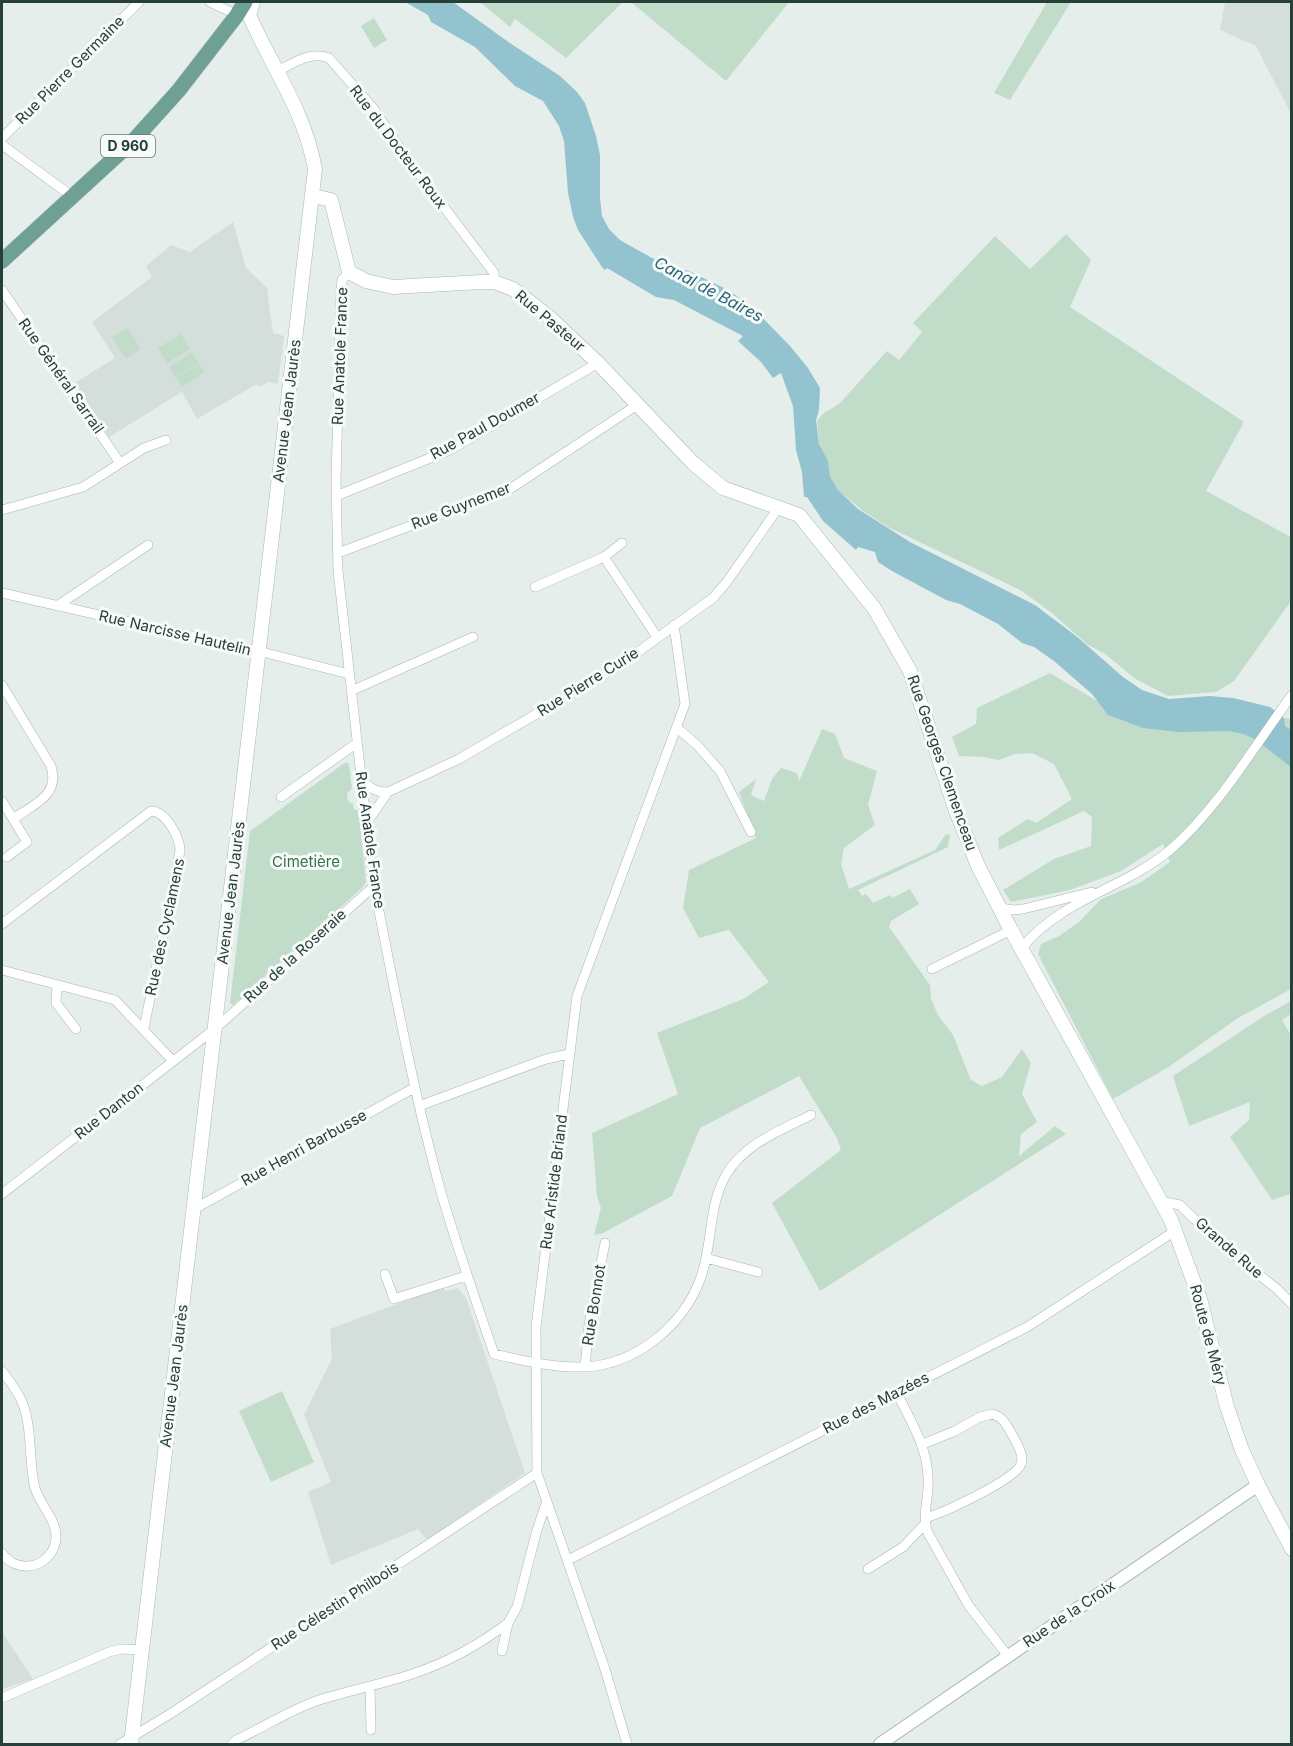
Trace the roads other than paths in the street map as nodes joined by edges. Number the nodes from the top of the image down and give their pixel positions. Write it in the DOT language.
graph roads {
  1 [pos="139,2"];
  2 [pos="210,2"];
  3 [pos="248,12"];
  4 [pos="268,51"];
  5 [pos="278,71"];
  6 [pos="2,138"];
  7 [pos="2,145"];
  8 [pos="313,196"];
  9 [pos="73,197"];
  10 [pos="2,261"];
  11 [pos="349,272"];
  12 [pos="495,282"];
  13 [pos="2,290"];
  14 [pos="598,363"];
  15 [pos="638,405"];
  16 [pos="165,440"];
  17 [pos="120,463"];
  18 [pos="336,496"];
  19 [pos="778,507"];
  20 [pos="2,510"];
  21 [pos="795,512"];
  22 [pos="622,543"];
  23 [pos="148,545"];
  24 [pos="338,553"];
  25 [pos="604,557"];
  26 [pos="535,587"];
  27 [pos="2,593"];
  28 [pos="57,606"];
  29 [pos="674,625"];
  30 [pos="473,637"];
  31 [pos="657,637"];
  32 [pos="259,652"];
  33 [pos="349,674"];
  34 [pos="2,685"];
  35 [pos="351,691"];
  36 [pos="1292,695"];
  37 [pos="677,728"];
  38 [pos="357,743"];
  39 [pos="361,780"];
  40 [pos="388,792"];
  41 [pos="281,797"];
  42 [pos="2,801"];
  43 [pos="13,819"];
  44 [pos="366,824"];
  45 [pos="751,832"];
  46 [pos="7,857"];
  47 [pos="374,886"];
  48 [pos="1100,890"];
  49 [pos="1001,908"];
  50 [pos="2,924"];
  51 [pos="1011,930"];
  52 [pos="1022,948"];
  53 [pos="932,969"];
  54 [pos="2,970"];
  55 [pos="57,985"];
  56 [pos="144,1028"];
  57 [pos="216,1028"];
  58 [pos="76,1029"];
  59 [pos="569,1054"];
  60 [pos="173,1061"];
  61 [pos="414,1088"];
  62 [pos="419,1106"];
  63 [pos="812,1115"];
  64 [pos="1119,1124"];
  65 [pos="2,1194"];
  66 [pos="1162,1204"];
  67 [pos="194,1209"];
  68 [pos="1175,1231"];
  69 [pos="604,1243"];
  70 [pos="706,1258"];
  71 [pos="758,1272"];
  72 [pos="384,1274"];
  73 [pos="466,1276"];
  74 [pos="1292,1304"];
  75 [pos="535,1364"];
  76 [pos="585,1366"];
  77 [pos="2,1371"];
  78 [pos="897,1393"];
  79 [pos="923,1444"];
  80 [pos="537,1473"];
  81 [pos="1258,1485"];
  82 [pos="548,1501"];
  83 [pos="555,1521"];
  84 [pos="925,1521"];
  85 [pos="537,1530"];
  86 [pos="1292,1549"];
  87 [pos="2,1553"];
  88 [pos="568,1560"];
  89 [pos="868,1569"];
  90 [pos="508,1623"];
  91 [pos="142,1650"];
  92 [pos="502,1651"];
  93 [pos="1008,1656"];
  94 [pos="370,1686"];
  95 [pos="2,1698"];
  96 [pos="371,1730"];
  97 [pos="128,1742"];
  98 [pos="232,1744"];
  99 [pos="627,1744"];
  100 [pos="880,1744"];
  1 -- 6 [label="street, Rue Pierre Germaine"];
  2 -- 3 [label="street"];
  3 -- 4 [label="main road, Avenue Jean Jaurès"];
  3 -- 4 [label="main road, Avenue Jean Jaurès"];
  3 -- 9 [label="main road, D 960"];
  4 -- 5 [label="main road, Avenue Jean Jaurès"];
  5 -- 8 [label="main road, Avenue Jean Jaurès"];
  5 -- 12 [label="street, Rue du Docteur Roux"];
  7 -- 9 [label="street"];
  8 -- 11 [label="main road"];
  8 -- 32 [label="main road, Avenue Jean Jaurès"];
  9 -- 10 [label="main road, D 960"];
  11 -- 12 [label="main road, Rue Pasteur"];
  11 -- 18 [label="street, Rue Anatole France"];
  12 -- 14 [label="main road, Rue Pasteur"];
  13 -- 17 [label="street, Rue Général Sarrail"];
  14 -- 15 [label="main road, Rue Pasteur"];
  14 -- 18 [label="street, Rue Paul Doumer"];
  15 -- 19 [label="main road, Rue Pasteur"];
  15 -- 24 [label="street, Rue Guynemer"];
  16 -- 17 [label="street"];
  17 -- 20 [label="street"];
  18 -- 24 [label="street, Rue Anatole France"];
  19 -- 21 [label="main road, Rue Pasteur"];
  19 -- 29 [label="street, Rue Pierre Curie"];
  21 -- 49 [label="main road, Rue Georges Clemenceau"];
  22 -- 25 [label="street"];
  23 -- 28 [label="street"];
  24 -- 33 [label="street, Rue Anatole France"];
  25 -- 26 [label="street"];
  25 -- 31 [label="street"];
  27 -- 28 [label="street, Rue Narcisse Hautelin"];
  28 -- 32 [label="street, Rue Narcisse Hautelin"];
  29 -- 31 [label="street, Rue Pierre Curie"];
  29 -- 37 [label="street, Rue Aristide Briand"];
  30 -- 35 [label="street"];
  31 -- 40 [label="street, Rue Pierre Curie"];
  32 -- 33 [label="street, Rue Narcisse Hautelin"];
  32 -- 57 [label="main road, Avenue Jean Jaurès"];
  33 -- 35 [label="street, Rue Anatole France"];
  34 -- 43 [label="street"];
  35 -- 38 [label="street, Rue Anatole France"];
  36 -- 48 [label="street"];
  37 -- 45 [label="street"];
  37 -- 59 [label="street, Rue Aristide Briand"];
  38 -- 39 [label="street, Rue Anatole France"];
  38 -- 41 [label="street"];
  39 -- 40 [label="street"];
  39 -- 44 [label="street, Rue Anatole France"];
  40 -- 44 [label="street"];
  42 -- 43 [label="street"];
  43 -- 46 [label="street"];
  44 -- 47 [label="street, Rue Anatole France"];
  47 -- 57 [label="street, Rue de la Roseraie"];
  47 -- 61 [label="street, Rue Anatole France"];
  48 -- 49 [label="street"];
  48 -- 52 [label="street"];
  49 -- 51 [label="main road, Rue Georges Clemenceau"];
  50 -- 56 [label="street, Rue des Cyclamens"];
  51 -- 52 [label="main road, Rue Georges Clemenceau"];
  51 -- 53 [label="street"];
  52 -- 64 [label="main road, Rue Georges Clemenceau"];
  54 -- 55 [label="street"];
  55 -- 56 [label="street"];
  55 -- 58 [label="street"];
  56 -- 60 [label="street"];
  57 -- 60 [label="street, Rue Danton"];
  57 -- 67 [label="main road, Avenue Jean Jaurès"];
  59 -- 62 [label="street"];
  59 -- 75 [label="street, Rue Aristide Briand"];
  60 -- 65 [label="street, Rue Danton"];
  61 -- 62 [label="street, Rue Anatole France"];
  61 -- 67 [label="street, Rue Henri Barbusse"];
  62 -- 73 [label="street, Rue Anatole France"];
  63 -- 70 [label="street"];
  64 -- 66 [label="main road, Route de Méry"];
  66 -- 68 [label="main road, Route de Méry"];
  66 -- 74 [label="street, Grande Rue"];
  67 -- 91 [label="main road, Avenue Jean Jaurès"];
  68 -- 78 [label="street, Rue des Mazées"];
  68 -- 81 [label="main road, Route de Méry"];
  69 -- 76 [label="street, Rue Bonnot"];
  70 -- 71 [label="street"];
  70 -- 76 [label="street"];
  72 -- 73 [label="street"];
  73 -- 75 [label="street, Rue Anatole France"];
  75 -- 76 [label="street"];
  75 -- 80 [label="street, Rue Aristide Briand"];
  77 -- 87 [label="street"];
  78 -- 79 [label="street"];
  78 -- 88 [label="street, Rue des Mazées"];
  79 -- 84 [label="street"];
  79 -- 84 [label="street"];
  80 -- 82 [label="street, Rue Aristide Briand"];
  80 -- 97 [label="street, Rue Célestin Philbois"];
  81 -- 86 [label="main road, Route de Méry"];
  81 -- 93 [label="street, Rue de la Croix"];
  82 -- 83 [label="street, Rue Aristide Briand"];
  82 -- 85 [label="street"];
  83 -- 85 [label="street"];
  83 -- 88 [label="street, Rue Aristide Briand"];
  84 -- 89 [label="street"];
  84 -- 93 [label="street"];
  85 -- 90 [label="street"];
  88 -- 99 [label="street, Rue Aristide Briand"];
  90 -- 92 [label="street"];
  90 -- 94 [label="street"];
  91 -- 95 [label="street"];
  91 -- 97 [label="main road, Avenue Jean Jaurès"];
  93 -- 100 [label="street, Rue de la Croix"];
  94 -- 96 [label="street"];
  94 -- 98 [label="street"];
}
